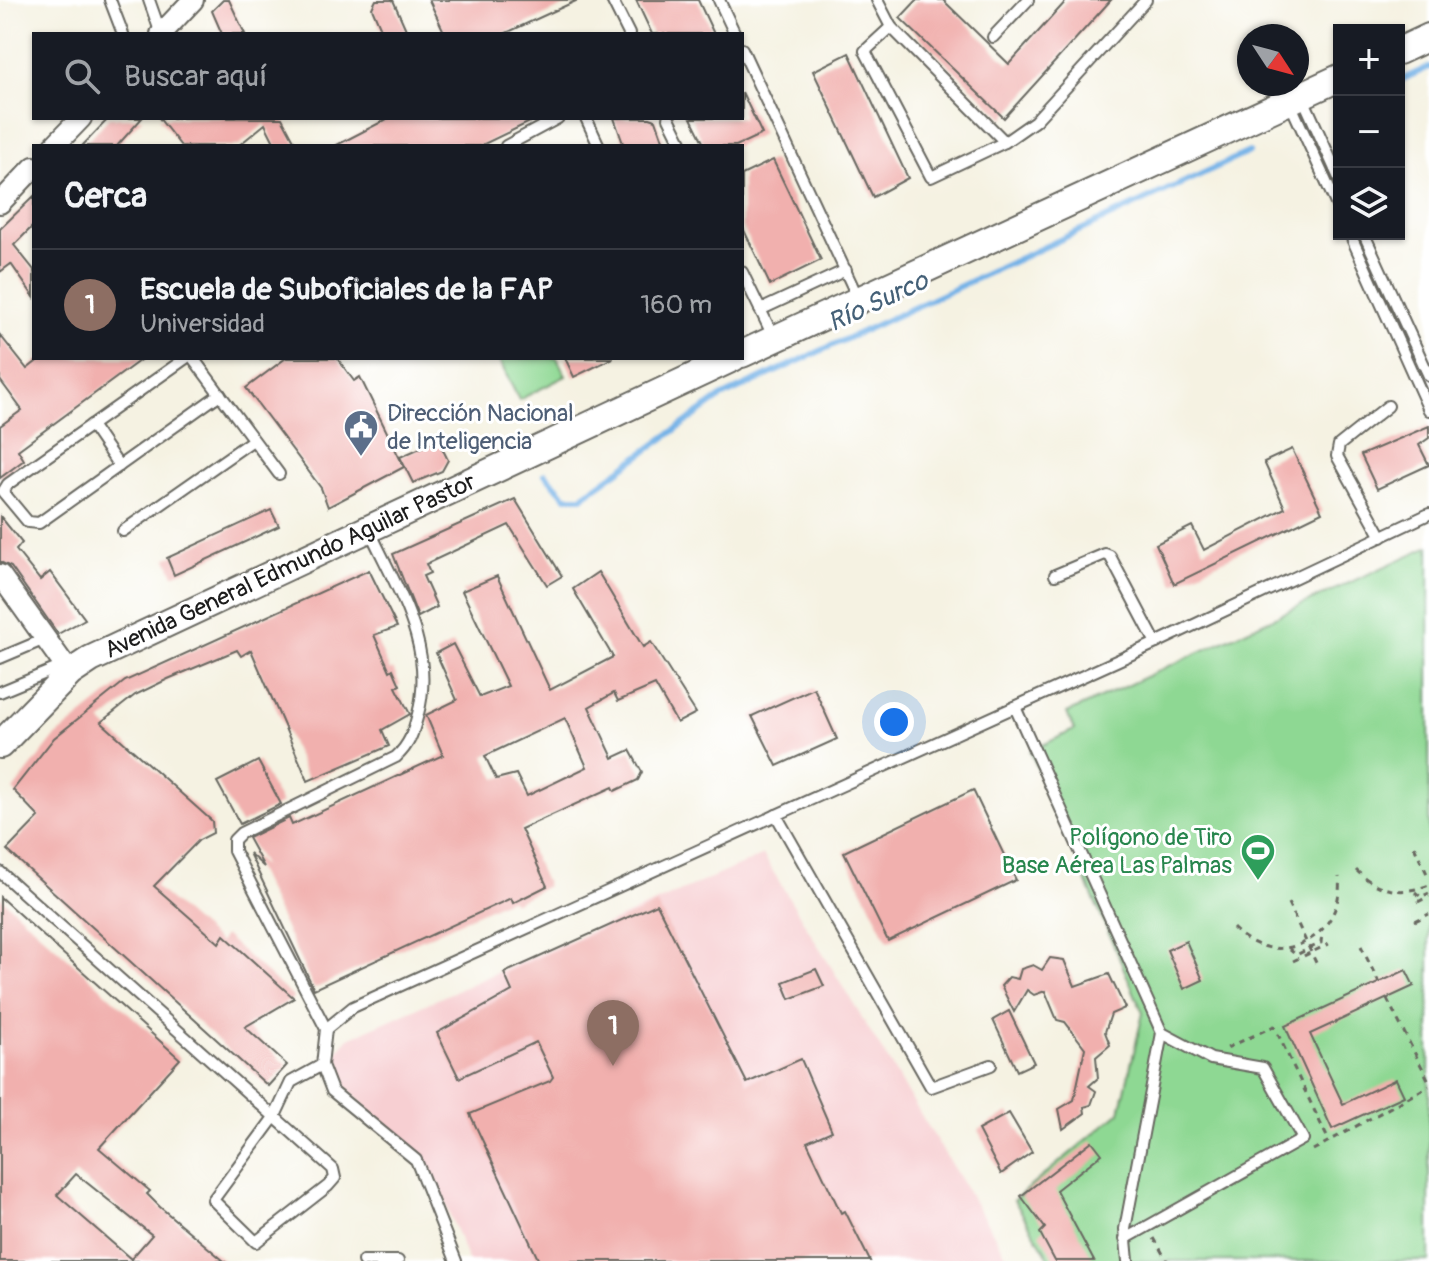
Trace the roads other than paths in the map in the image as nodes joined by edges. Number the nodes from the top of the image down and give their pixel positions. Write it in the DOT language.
graph roads {
  1 [pos="110,0"];
  2 [pos="149,0"];
  3 [pos="193,0"];
  4 [pos="612,0"];
  5 [pos="719,0"];
  6 [pos="877,0"];
  7 [pos="1028,0"];
  8 [pos="1146,0"];
  9 [pos="891,27"];
  10 [pos="122,32"];
  11 [pos="160,32"];
  12 [pos="163,32"];
  13 [pos="628,32"];
  14 [pos="734,32"];
  15 [pos="993,37"];
  16 [pos="1429,37"];
  17 [pos="1405,48"];
  18 [pos="744,53"];
  19 [pos="1333,81"];
  20 [pos="1296,98"];
  21 [pos="79,120"];
  22 [pos="554,120"];
  23 [pos="587,120"];
  24 [pos="670,120"];
  25 [pos="1005,142"];
  26 [pos="56,144"];
  27 [pos="510,144"];
  28 [pos="598,144"];
  29 [pos="680,144"];
  30 [pos="1327,151"];
  31 [pos="1315,157"];
  32 [pos="1335,168"];
  33 [pos="32,169"];
  34 [pos="1333,197"];
  35 [pos="0,203"];
  36 [pos="1353,240"];
  37 [pos="1364,240"];
  38 [pos="1367,240"];
  39 [pos="1357,250"];
  40 [pos="846,270"];
  41 [pos="744,276"];
  42 [pos="859,299"];
  43 [pos="760,310"];
  44 [pos="774,339"];
  45 [pos="744,353"];
  46 [pos="183,360"];
  47 [pos="194,360"];
  48 [pos="729,360"];
  49 [pos="1429,376"];
  50 [pos="220,394"];
  51 [pos="1388,406"];
  52 [pos="1429,410"];
  53 [pos="91,425"];
  54 [pos="253,440"];
  55 [pos="119,466"];
  56 [pos="279,474"];
  57 [pos="1429,514"];
  58 [pos="369,529"];
  59 [pos="123,531"];
  60 [pos="1382,537"];
  61 [pos="0,575"];
  62 [pos="1055,575"];
  63 [pos="45,639"];
  64 [pos="1156,643"];
  65 [pos="0,658"];
  66 [pos="68,669"];
  67 [pos="0,692"];
  68 [pos="1015,707"];
  69 [pos="0,745"];
  70 [pos="776,815"];
  71 [pos="0,872"];
  72 [pos="326,1029"];
  73 [pos="1162,1033"];
  74 [pos="322,1065"];
  75 [pos="991,1065"];
  76 [pos="275,1116"];
  77 [pos="1125,1239"];
  78 [pos="363,1261"];
  79 [pos="398,1261"];
  80 [pos="456,1261"];
  81 [pos="1128,1261"];
  1 -- 10 [label="lane"];
  2 -- 11 [label="lane"];
  3 -- 12 [label="street"];
  4 -- 13 [label="lane"];
  5 -- 14 [label="lane"];
  6 -- 9 [label="lane"];
  7 -- 15 [label="lane"];
  8 -- 25 [label="lane"];
  9 -- 25 [label="lane"];
  9 -- 25 [label="lane"];
  16 -- 17 [label="street"];
  18 -- 40 [label="lane"];
  19 -- 20 [label="street"];
  20 -- 30 [label="lane"];
  20 -- 31 [label="lane"];
  20 -- 42 [label="street"];
  21 -- 26 [label="street"];
  22 -- 27 [label="lane"];
  23 -- 28 [label="lane"];
  24 -- 29 [label="lane"];
  30 -- 31 [label="lane"];
  30 -- 32 [label="lane"];
  31 -- 34 [label="lane"];
  33 -- 35 [label="street"];
  36 -- 39 [label="lane"];
  37 -- 39 [label="lane"];
  38 -- 49 [label="lane"];
  39 -- 52 [label="lane"];
  40 -- 42 [label="lane"];
  40 -- 43 [label="lane"];
  41 -- 43 [label="lane"];
  42 -- 44 [label="street"];
  43 -- 44 [label="lane"];
  44 -- 45 [label="street"];
  46 -- 53 [label="lane"];
  47 -- 50 [label="lane"];
  48 -- 58 [label="street, Avenida General Edmundo Aguilar Pastor"];
  50 -- 54 [label="lane"];
  50 -- 55 [label="lane"];
  51 -- 60 [label="lane"];
  53 -- 55 [label="lane"];
  53 -- 55 [label="lane"];
  54 -- 56 [label="lane"];
  54 -- 59 [label="lane"];
  57 -- 60 [label="lane"];
  58 -- 66 [label="street, Avenida General Edmundo Aguilar Pastor"];
  58 -- 72 [label="lane"];
  60 -- 64 [label="lane"];
  61 -- 63 [label="street"];
  62 -- 64 [label="lane"];
  63 -- 65 [label="lane"];
  63 -- 66 [label="street"];
  64 -- 68 [label="lane"];
  66 -- 67 [label="lane"];
  66 -- 69 [label="street, Avenida General Edmundo Aguilar Pastor"];
  68 -- 70 [label="lane"];
  68 -- 73 [label="lane"];
  70 -- 72 [label="lane"];
  70 -- 75 [label="lane"];
  71 -- 76 [label="lane"];
  72 -- 74 [label="lane"];
  73 -- 77 [label="lane"];
  73 -- 77 [label="lane"];
  74 -- 76 [label="lane"];
  74 -- 80 [label="lane"];
  76 -- 76 [label="lane"];
  77 -- 81 [label="lane"];
  78 -- 79 [label="lane"];
}
